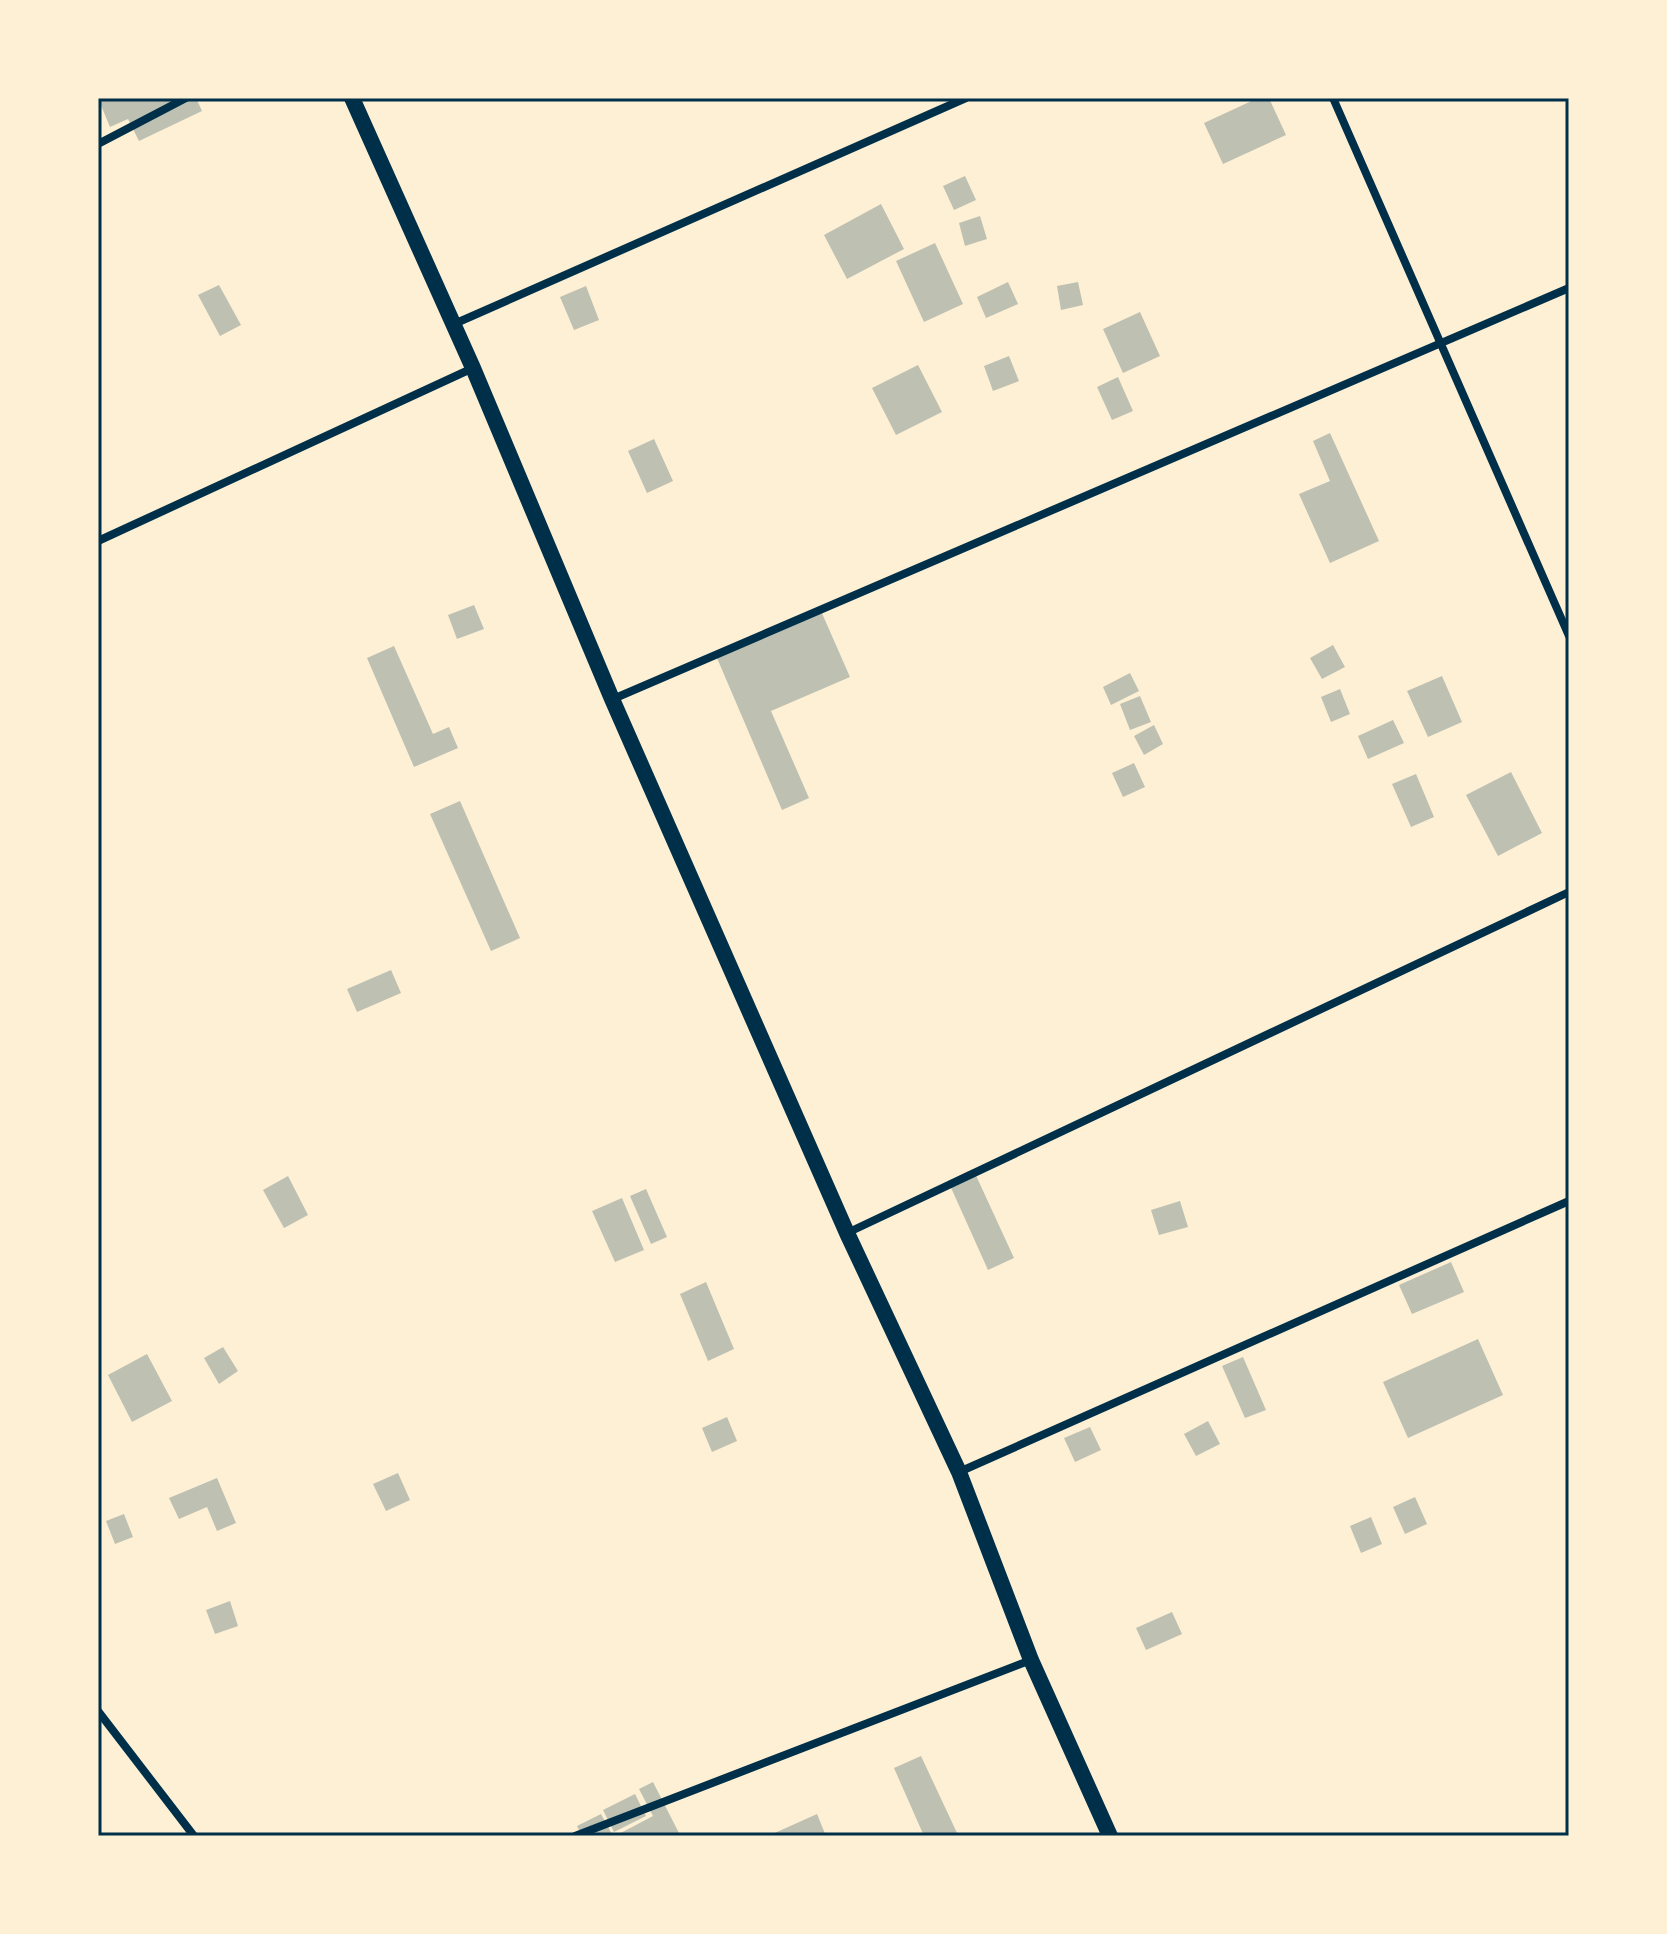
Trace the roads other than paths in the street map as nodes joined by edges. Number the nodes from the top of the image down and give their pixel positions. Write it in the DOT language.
graph roads {
  1 [pos="186,98"];
  2 [pos="352,98"];
  3 [pos="966,98"];
  4 [pos="1333,98"];
  5 [pos="98,144"];
  6 [pos="1569,288"];
  7 [pos="453,324"];
  8 [pos="1440,343"];
  9 [pos="473,368"];
  10 [pos="98,541"];
  11 [pos="1569,636"];
  12 [pos="612,699"];
  13 [pos="1569,892"];
  14 [pos="1569,1201"];
  15 [pos="847,1233"];
  16 [pos="959,1472"];
  17 [pos="1031,1660"];
  18 [pos="98,1711"];
  19 [pos="194,1836"];
  20 [pos="575,1836"];
  21 [pos="1110,1836"];
  1 -- 5 [label="street"];
  2 -- 7 [label="main road"];
  3 -- 7 [label="street"];
  4 -- 8 [label="street"];
  6 -- 8 [label="street"];
  7 -- 9 [label="main road"];
  8 -- 11 [label="street"];
  8 -- 12 [label="street"];
  9 -- 10 [label="street"];
  9 -- 12 [label="main road"];
  12 -- 15 [label="main road"];
  13 -- 15 [label="street"];
  14 -- 16 [label="street"];
  15 -- 16 [label="main road"];
  16 -- 17 [label="main road"];
  17 -- 20 [label="street"];
  17 -- 21 [label="main road"];
  18 -- 19 [label="street"];
}
